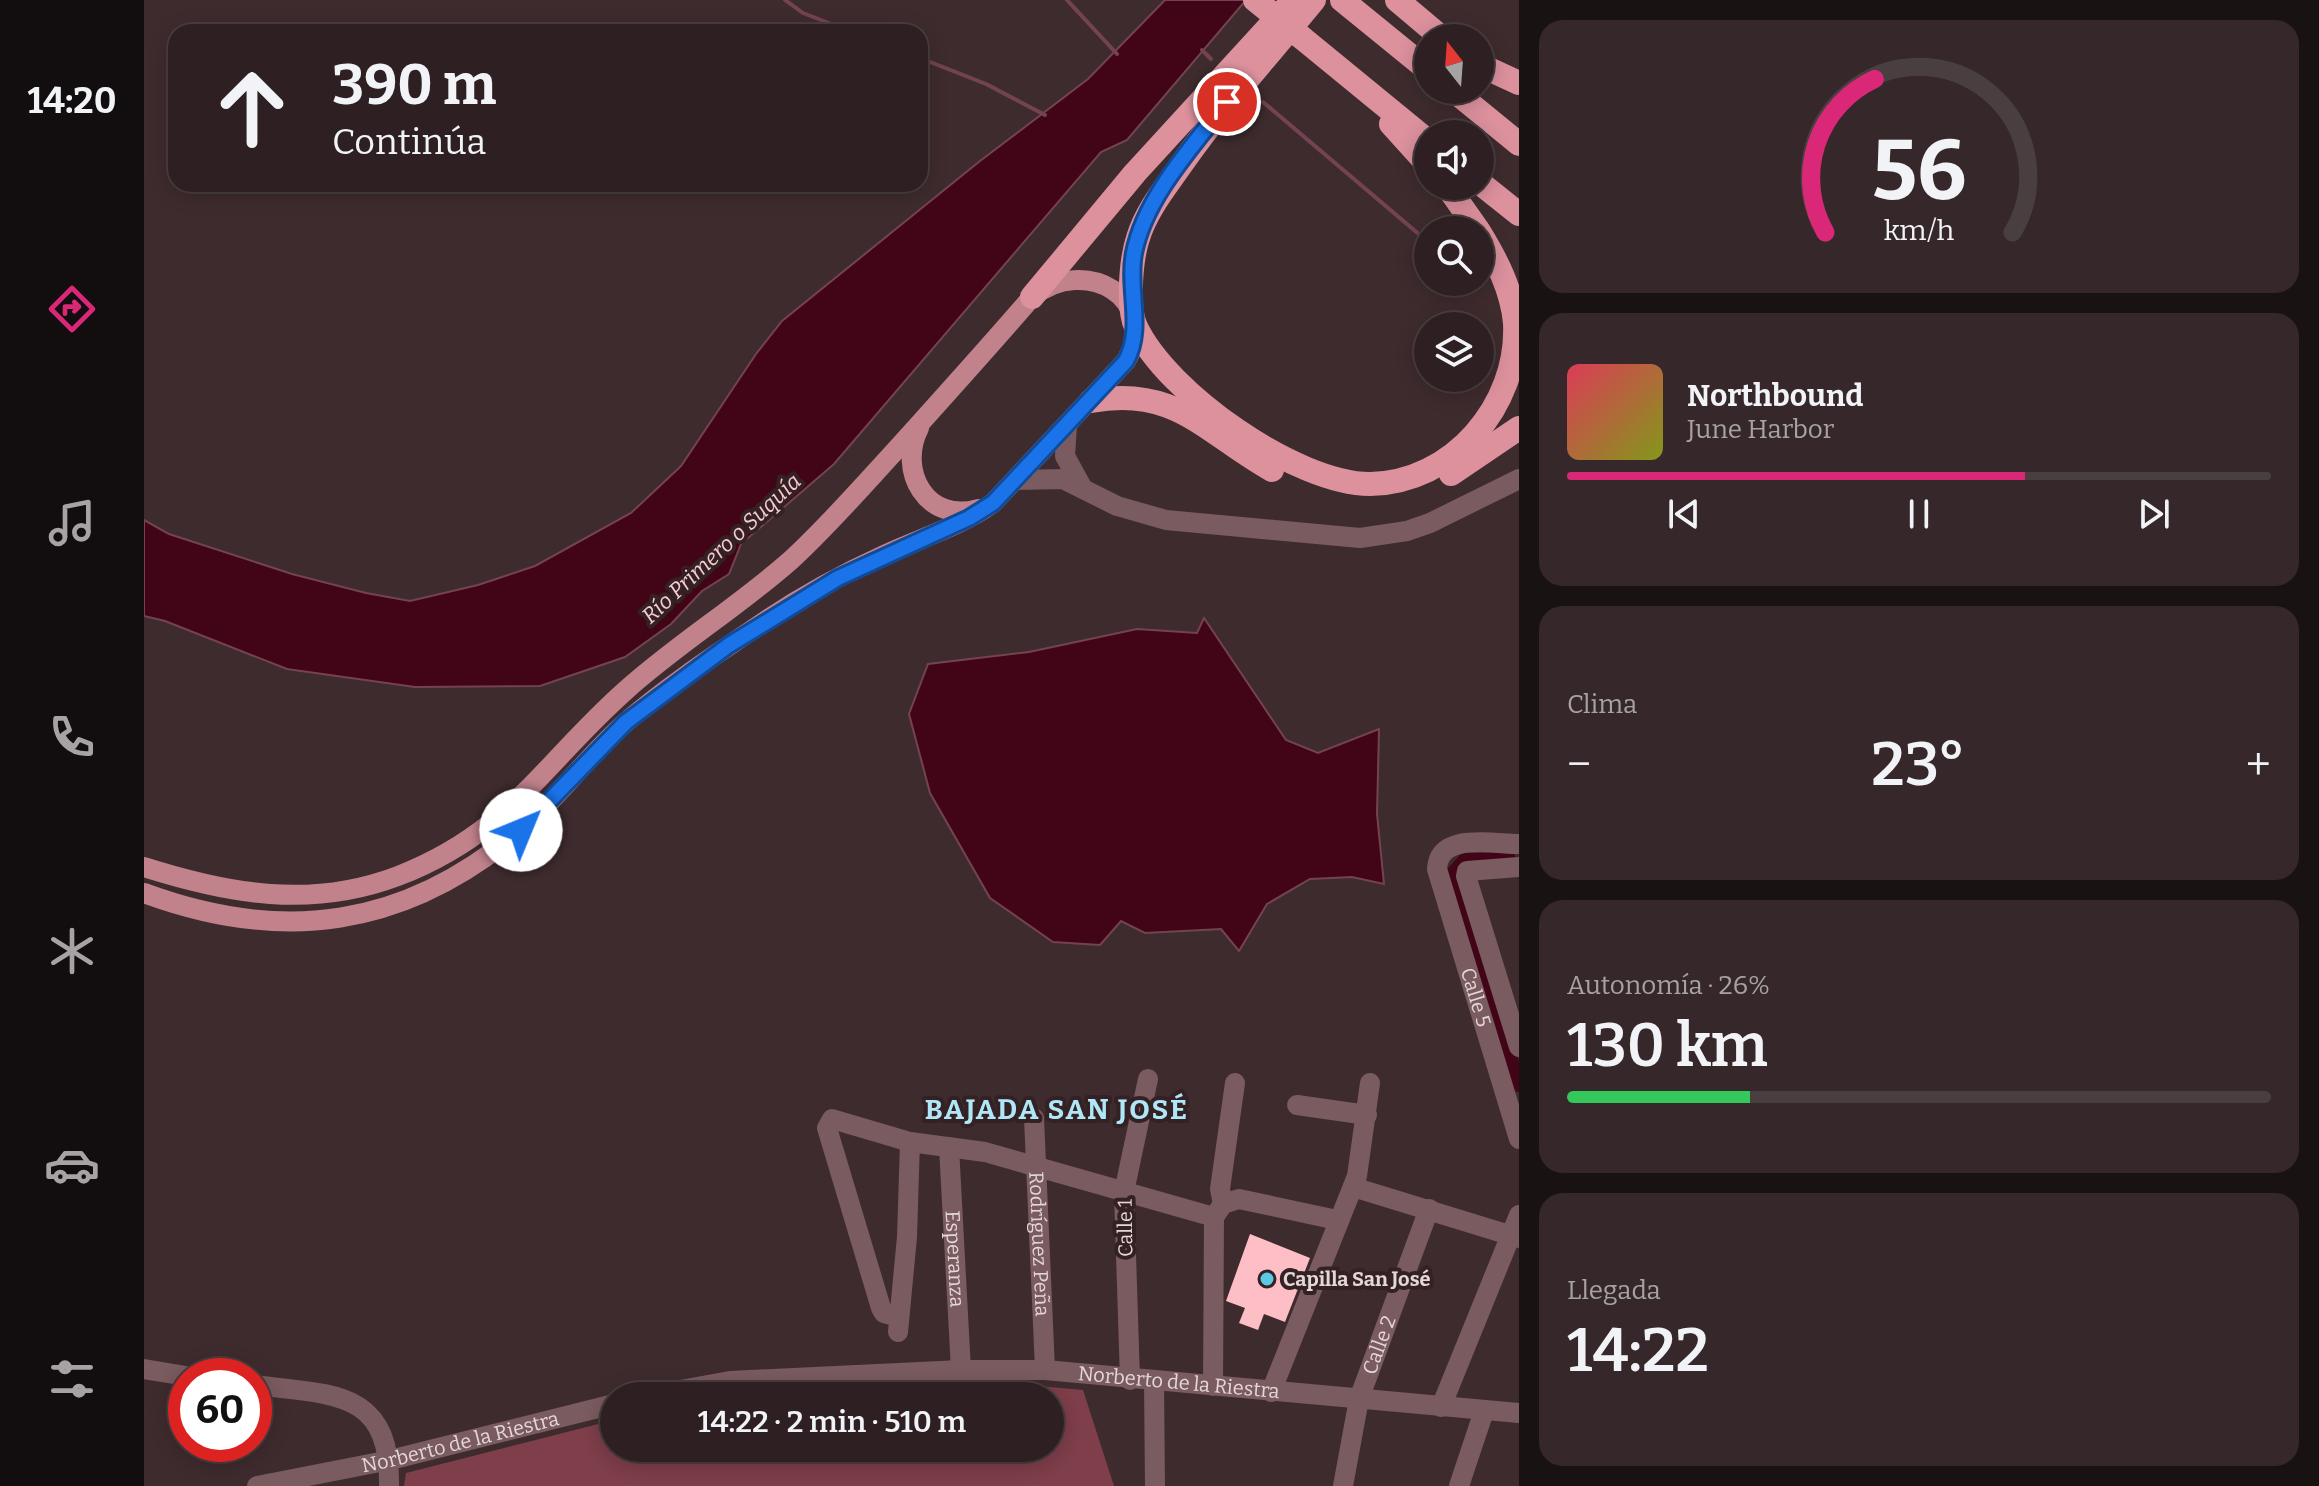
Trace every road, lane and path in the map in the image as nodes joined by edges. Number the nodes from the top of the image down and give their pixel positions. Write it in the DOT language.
graph roads {
  1 [pos="1255,0"];
  2 [pos="1293,0"];
  3 [pos="1314,0"];
  4 [pos="1342,0"];
  5 [pos="1397,0"];
  6 [pos="1425,24"];
  7 [pos="1414,59"];
  8 [pos="1494,71"];
  9 [pos="1519,83"];
  10 [pos="1372,96"];
  11 [pos="1470,104"];
  12 [pos="1414,130"];
  13 [pos="1519,144"];
  14 [pos="1414,152"];
  15 [pos="1494,194"];
  16 [pos="1519,214"];
  17 [pos="1494,259"];
  18 [pos="1032,297"];
  19 [pos="1134,324"];
  20 [pos="1091,401"];
  21 [pos="925,418"];
  22 [pos="1067,425"];
  23 [pos="1519,428"];
  24 [pos="1519,479"];
  25 [pos="1017,480"];
  26 [pos="1083,489"];
  27 [pos="993,503"];
  28 [pos="1519,844"];
  29 [pos="144,867"];
  30 [pos="1519,867"];
  31 [pos="144,893"];
  32 [pos="1519,1047"];
  33 [pos="1148,1079"];
  34 [pos="1235,1083"];
  35 [pos="1370,1083"];
  36 [pos="1297,1105"];
  37 [pos="1367,1115"];
  38 [pos="1034,1118"];
  39 [pos="1519,1139"];
  40 [pos="910,1142"];
  41 [pos="949,1147"];
  42 [pos="1036,1168"];
  43 [pos="1353,1187"];
  44 [pos="1124,1192"];
  45 [pos="1429,1209"];
  46 [pos="1219,1210"];
  47 [pos="1519,1215"];
  48 [pos="1337,1220"];
  49 [pos="1514,1237"];
  50 [pos="144,1369"];
  51 [pos="961,1370"];
  52 [pos="1045,1370"];
  53 [pos="168,1373"];
  54 [pos="1130,1380"];
  55 [pos="724,1382"];
  56 [pos="1154,1382"];
  57 [pos="1213,1386"];
  58 [pos="272,1388"];
  59 [pos="1271,1392"];
  60 [pos="1359,1399"];
  61 [pos="1441,1407"];
  62 [pos="600,1408"];
  63 [pos="1484,1411"];
  64 [pos="1519,1413"];
  65 [pos="390,1460"];
  66 [pos="257,1486"];
  67 [pos="389,1486"];
  68 [pos="1155,1486"];
  69 [pos="1343,1486"];
  70 [pos="1459,1486"];
  1 -- 10 [label="highway, bridge"];
  2 -- 18 [label="highway"];
  3 -- 19 [label="highway"];
  4 -- 7 [label="highway"];
  5 -- 6 [label="highway"];
  8 -- 9 [label="highway"];
  10 -- 12 [label="highway"];
  10 -- 14 [label="highway"];
  11 -- 13 [label="highway"];
  15 -- 16 [label="highway"];
  17 -- 19 [label="highway"];
  18 -- 19 [label="main road"];
  18 -- 21 [label="main road"];
  19 -- 20 [label="main road"];
  20 -- 22 [label="main road"];
  20 -- 23 [label="highway"];
  21 -- 27 [label="main road"];
  21 -- 29 [label="main road"];
  22 -- 25 [label="main road"];
  22 -- 26 [label="street"];
  24 -- 26 [label="street"];
  25 -- 26 [label="street"];
  25 -- 27 [label="main road"];
  27 -- 31 [label="main road"];
  28 -- 39 [label="street, Calle 5"];
  30 -- 32 [label="street"];
  33 -- 44 [label="street, Calle 1"];
  34 -- 46 [label="street"];
  35 -- 37 [label="street"];
  36 -- 37 [label="street"];
  37 -- 43 [label="street"];
  38 -- 42 [label="street, Rodríguez Peña"];
  40 -- 40 [label="street"];
  40 -- 41 [label="street"];
  41 -- 42 [label="street"];
  41 -- 51 [label="street, Esperanza"];
  42 -- 44 [label="street"];
  42 -- 52 [label="street, Rodríguez Peña"];
  43 -- 45 [label="street"];
  43 -- 48 [label="street"];
  44 -- 46 [label="street"];
  44 -- 54 [label="street, Calle 1"];
  45 -- 49 [label="street"];
  45 -- 60 [label="street, Calle 2"];
  46 -- 48 [label="street"];
  46 -- 57 [label="street"];
  47 -- 49 [label="street"];
  48 -- 59 [label="street"];
  49 -- 61 [label="street"];
  50 -- 53 [label="street"];
  51 -- 52 [label="street, Norberto de la Riestra"];
  51 -- 55 [label="street, Norberto de la Riestra"];
  52 -- 54 [label="street, Norberto de la Riestra"];
  54 -- 56 [label="street, Norberto de la Riestra"];
  56 -- 57 [label="street, Norberto de la Riestra"];
  56 -- 68 [label="street"];
  57 -- 59 [label="street, Norberto de la Riestra"];
  58 -- 65 [label="street"];
  59 -- 60 [label="street, Norberto de la Riestra"];
  60 -- 61 [label="street, Norberto de la Riestra"];
  60 -- 69 [label="street, Calle 2"];
  61 -- 63 [label="street, Norberto de la Riestra"];
  62 -- 65 [label="street, Norberto de la Riestra"];
  63 -- 64 [label="street, Norberto de la Riestra"];
  63 -- 70 [label="street"];
  65 -- 66 [label="street, Norberto de la Riestra"];
  65 -- 67 [label="street"];
}
